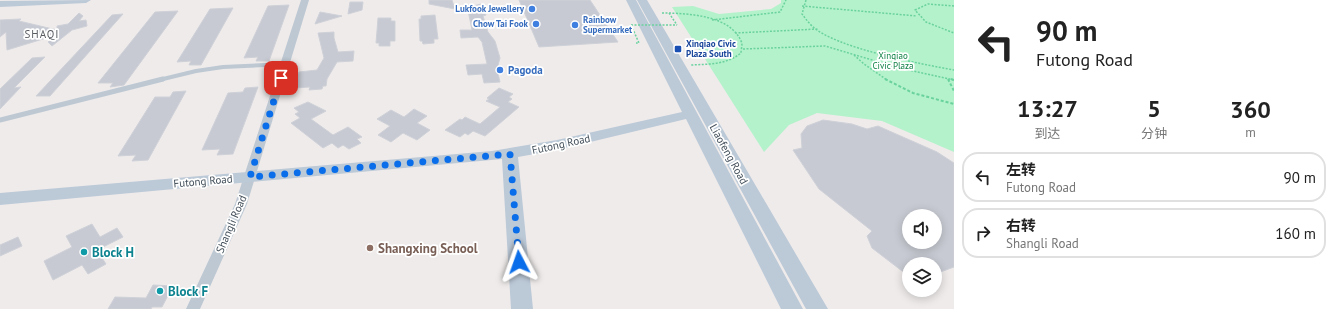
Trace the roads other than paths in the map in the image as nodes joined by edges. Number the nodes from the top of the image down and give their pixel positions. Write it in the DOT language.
graph roads {
  1 [pos="86,0"];
  2 [pos="305,0"];
  3 [pos="631,0"];
  4 [pos="642,0"];
  5 [pos="0,4"];
  6 [pos="286,64"];
  7 [pos="688,111"];
  8 [pos="0,120"];
  9 [pos="510,154"];
  10 [pos="251,174"];
  11 [pos="0,191"];
  12 [pos="0,199"];
  13 [pos="193,309"];
  14 [pos="522,309"];
  15 [pos="792,309"];
  16 [pos="817,309"];
  1 -- 5 [label="street"];
  2 -- 6 [label="street, Shangli Road"];
  3 -- 7 [label="street, Liaofeng Road"];
  4 -- 16 [label="street, Liaofeng Road"];
  6 -- 8 [label="lane"];
  6 -- 10 [label="street, Shangli Road"];
  7 -- 9 [label="street, Futong Road"];
  7 -- 10 [label="street, Futong Road"];
  7 -- 15 [label="street, Liaofeng Road"];
  9 -- 10 [label="street, Futong Road"];
  9 -- 14 [label="street"];
  10 -- 11 [label="street, Futong Road"];
  10 -- 12 [label="street, Futong Road"];
  10 -- 13 [label="street, Shangli Road"];
}
